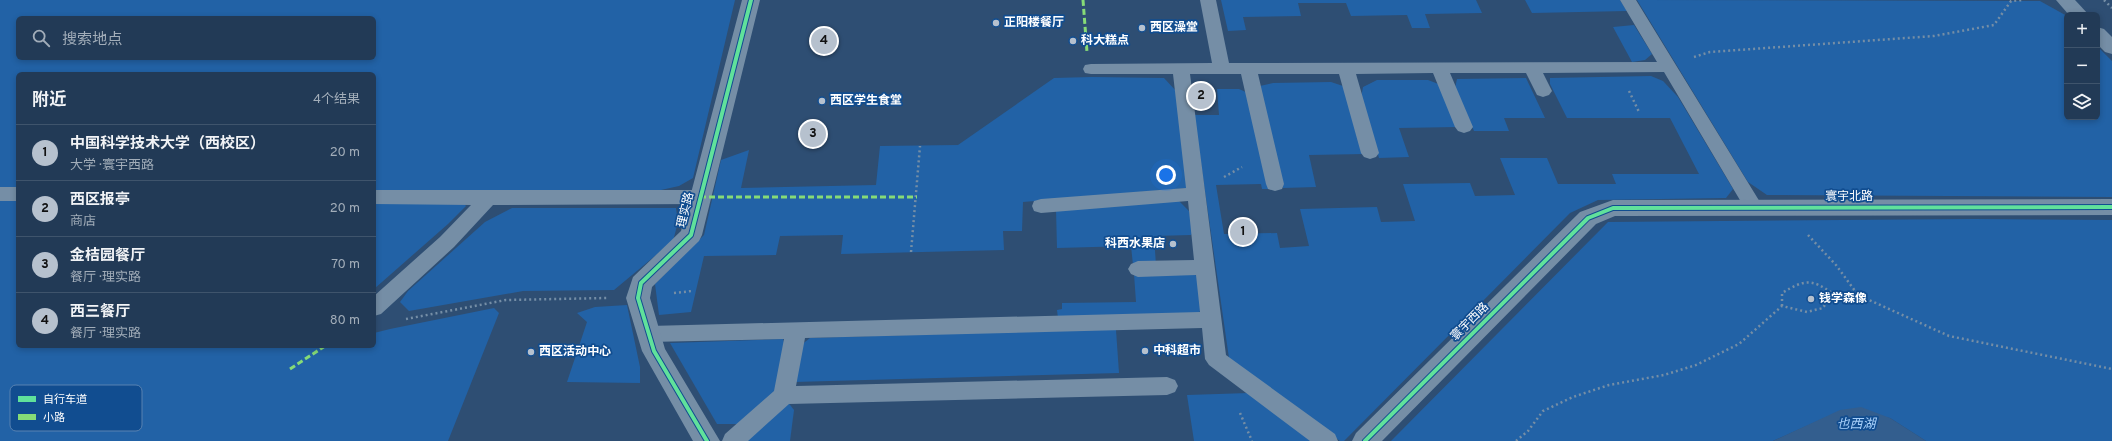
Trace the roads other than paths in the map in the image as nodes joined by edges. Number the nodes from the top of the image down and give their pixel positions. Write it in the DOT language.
graph roads {
  1 [pos="750,0"];
  2 [pos="1208,0"];
  3 [pos="1628,0"];
  4 [pos="2065,0"];
  5 [pos="2077,12"];
  6 [pos="2100,36"];
  7 [pos="2112,48"];
  8 [pos="1669,67"];
  9 [pos="1346,68"];
  10 [pos="1439,68"];
  11 [pos="1532,68"];
  12 [pos="1092,69"];
  13 [pos="1181,69"];
  14 [pos="1222,69"];
  15 [pos="1248,69"];
  16 [pos="1543,91"];
  17 [pos="1464,127"];
  18 [pos="1370,153"];
  19 [pos="1275,184"];
  20 [pos="0,194"];
  21 [pos="16,194"];
  22 [pos="1196,194"];
  23 [pos="376,197"];
  24 [pos="700,197"];
  25 [pos="488,198"];
  26 [pos="1041,206"];
  27 [pos="1754,207"];
  28 [pos="2112,207"];
  29 [pos="1588,218"];
  30 [pos="1205,267"];
  31 [pos="1138,269"];
  32 [pos="376,306"];
  33 [pos="1211,320"];
  34 [pos="796,330"];
  35 [pos="649,334"];
  36 [pos="1167,386"];
  37 [pos="784,395"];
  38 [pos="707,441"];
  39 [pos="733,441"];
  40 [pos="1327,441"];
  41 [pos="1365,441"];
  1 -- 24 [label="street, 理实路"];
  2 -- 14 [label="lane"];
  3 -- 8 [label="lane"];
  4 -- 5 [label="street"];
  6 -- 7 [label="street"];
  8 -- 11 [label="lane"];
  8 -- 27 [label="lane"];
  9 -- 10 [label="lane"];
  9 -- 15 [label="lane"];
  9 -- 18 [label="lane"];
  10 -- 11 [label="lane"];
  10 -- 17 [label="lane"];
  11 -- 16 [label="lane"];
  12 -- 13 [label="lane"];
  13 -- 14 [label="lane"];
  13 -- 22 [label="lane"];
  14 -- 15 [label="lane"];
  15 -- 19 [label="lane"];
  20 -- 21 [label="lane"];
  22 -- 26 [label="lane"];
  22 -- 30 [label="lane"];
  23 -- 25 [label="lane"];
  24 -- 25 [label="lane"];
  24 -- 35 [label="street, 理实路"];
  25 -- 32 [label="lane"];
  27 -- 28 [label="street, 寰宇北路"];
  27 -- 29 [label="street, 寰宇北路"];
  29 -- 41 [label="street, 寰宇西路"];
  30 -- 31 [label="lane"];
  30 -- 33 [label="lane"];
  33 -- 34 [label="lane"];
  33 -- 40 [label="lane"];
  34 -- 35 [label="lane"];
  34 -- 37 [label="lane"];
  35 -- 38 [label="street"];
  36 -- 37 [label="lane"];
  37 -- 39 [label="lane"];
}
